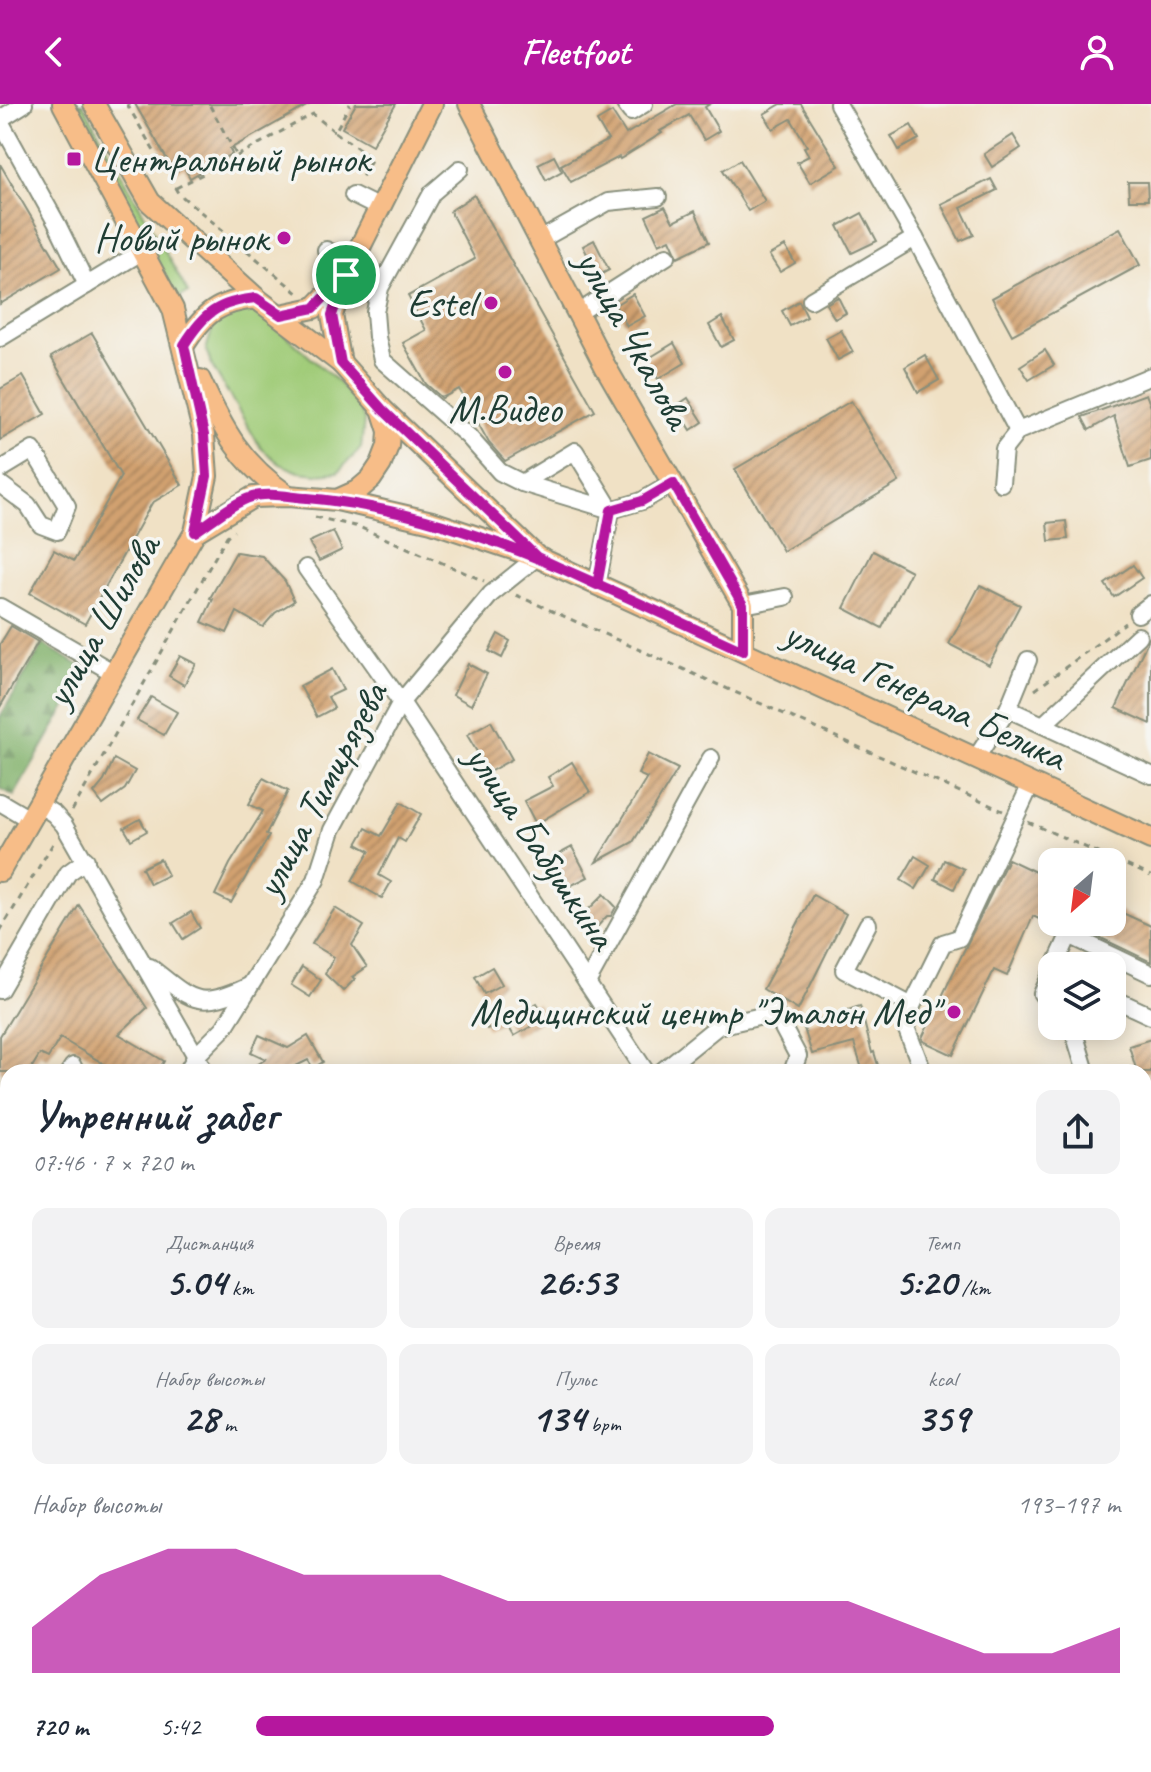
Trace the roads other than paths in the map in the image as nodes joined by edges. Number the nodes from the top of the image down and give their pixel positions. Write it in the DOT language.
graph roads {
  1 [pos="24,104"];
  2 [pos="63,104"];
  3 [pos="94,104"];
  4 [pos="432,104"];
  5 [pos="469,104"];
  6 [pos="625,104"];
  7 [pos="644,104"];
  8 [pos="838,104"];
  9 [pos="0,120"];
  10 [pos="460,169"];
  11 [pos="353,195"];
  12 [pos="658,197"];
  13 [pos="379,208"];
  14 [pos="915,238"];
  15 [pos="540,240"];
  16 [pos="326,250"];
  17 [pos="143,251"];
  18 [pos="667,256"];
  19 [pos="349,269"];
  20 [pos="87,285"];
  21 [pos="256,298"];
  22 [pos="811,300"];
  23 [pos="578,313"];
  24 [pos="281,315"];
  25 [pos="0,338"];
  26 [pos="184,345"];
  27 [pos="341,363"];
  28 [pos="1151,376"];
  29 [pos="382,409"];
  30 [pos="1018,431"];
  31 [pos="0,470"];
  32 [pos="522,483"];
  33 [pos="673,483"];
  34 [pos="1001,483"];
  35 [pos="0,484"];
  36 [pos="288,496"];
  37 [pos="337,500"];
  38 [pos="611,510"];
  39 [pos="195,532"];
  40 [pos="537,557"];
  41 [pos="306,568"];
  42 [pos="597,585"];
  43 [pos="785,597"];
  44 [pos="743,605"];
  45 [pos="1,611"];
  46 [pos="1138,636"];
  47 [pos="743,651"];
  48 [pos="1028,660"];
  49 [pos="114,673"];
  50 [pos="401,702"];
  51 [pos="1008,709"];
  52 [pos="1043,725"];
  53 [pos="711,758"];
  54 [pos="976,758"];
  55 [pos="1151,775"];
  56 [pos="1031,784"];
  57 [pos="0,802"];
  58 [pos="34,812"];
  59 [pos="1151,839"];
  60 [pos="86,860"];
  61 [pos="0,871"];
  62 [pos="868,924"];
  63 [pos="1061,952"];
  64 [pos="1105,952"];
  65 [pos="143,962"];
  66 [pos="1126,962"];
  67 [pos="1151,974"];
  68 [pos="587,983"];
  69 [pos="250,985"];
  70 [pos="0,990"];
  71 [pos="1126,1004"];
  72 [pos="912,1006"];
  73 [pos="1151,1016"];
  74 [pos="1076,1040"];
  75 [pos="196,1056"];
  76 [pos="192,1064"];
  77 [pos="200,1064"];
  78 [pos="641,1064"];
  79 [pos="671,1064"];
  80 [pos="795,1064"];
  81 [pos="920,1064"];
  82 [pos="1084,1064"];
  1 -- 9 [label="street"];
  2 -- 17 [label="main road"];
  3 -- 21 [label="main road"];
  4 -- 13 [label="main road"];
  5 -- 15 [label="main road, улица Чкалова"];
  6 -- 7 [label="street"];
  8 -- 14 [label="street"];
  9 -- 20 [label="street"];
  10 -- 32 [label="street"];
  11 -- 13 [label="street"];
  12 -- 15 [label="street"];
  13 -- 19 [label="main road"];
  14 -- 22 [label="street"];
  14 -- 30 [label="street"];
  15 -- 23 [label="main road, улица Чкалова"];
  16 -- 19 [label="street"];
  17 -- 20 [label="street"];
  17 -- 26 [label="main road"];
  18 -- 23 [label="street"];
  19 -- 24 [label="main road"];
  19 -- 27 [label="main road"];
  20 -- 25 [label="street"];
  21 -- 24 [label="main road"];
  21 -- 26 [label="main road"];
  23 -- 33 [label="main road, улица Чкалова"];
  24 -- 27 [label="main road"];
  26 -- 36 [label="main road"];
  26 -- 39 [label="main road"];
  27 -- 29 [label="main road"];
  28 -- 30 [label="street"];
  29 -- 37 [label="main road"];
  29 -- 40 [label="main road"];
  30 -- 34 [label="street"];
  31 -- 35 [label="street"];
  32 -- 38 [label="street"];
  32 -- 38 [label="street"];
  33 -- 38 [label="street"];
  33 -- 44 [label="main road, улица Чкалова"];
  36 -- 37 [label="main road"];
  36 -- 39 [label="main road"];
  37 -- 40 [label="main road"];
  38 -- 42 [label="street"];
  39 -- 49 [label="main road, улица Шилова"];
  40 -- 42 [label="main road, улица Генерала Белика"];
  40 -- 50 [label="street, улица Тимирязева"];
  41 -- 50 [label="street, улица Бабушкина"];
  42 -- 47 [label="main road, улица Генерала Белика"];
  43 -- 44 [label="street"];
  44 -- 47 [label="main road"];
  45 -- 49 [label="street"];
  46 -- 52 [label="street"];
  47 -- 54 [label="main road, улица Генерала Белика"];
  48 -- 51 [label="street"];
  49 -- 58 [label="main road, улица Шилова"];
  50 -- 68 [label="street, улица Бабушкина"];
  50 -- 69 [label="street, улица Тимирязева"];
  51 -- 52 [label="street"];
  51 -- 54 [label="street"];
  52 -- 55 [label="street"];
  53 -- 68 [label="street"];
  54 -- 56 [label="main road, улица Генерала Белика"];
  56 -- 59 [label="main road, улица Генерала Белика"];
  56 -- 72 [label="street"];
  57 -- 58 [label="street"];
  58 -- 60 [label="street"];
  58 -- 61 [label="main road, улица Шилова"];
  60 -- 65 [label="street"];
  60 -- 70 [label="street"];
  62 -- 72 [label="street"];
  63 -- 64 [label="street"];
  65 -- 69 [label="street"];
  65 -- 75 [label="street"];
  66 -- 67 [label="street"];
  68 -- 78 [label="street, улица Бабушкина"];
  69 -- 75 [label="street, улица Тимирязева"];
  71 -- 73 [label="street"];
  72 -- 81 [label="street"];
  74 -- 82 [label="street"];
  75 -- 76 [label="street, улица Тимирязева"];
  75 -- 77 [label="street"];
  79 -- 80 [label="street"];
}
